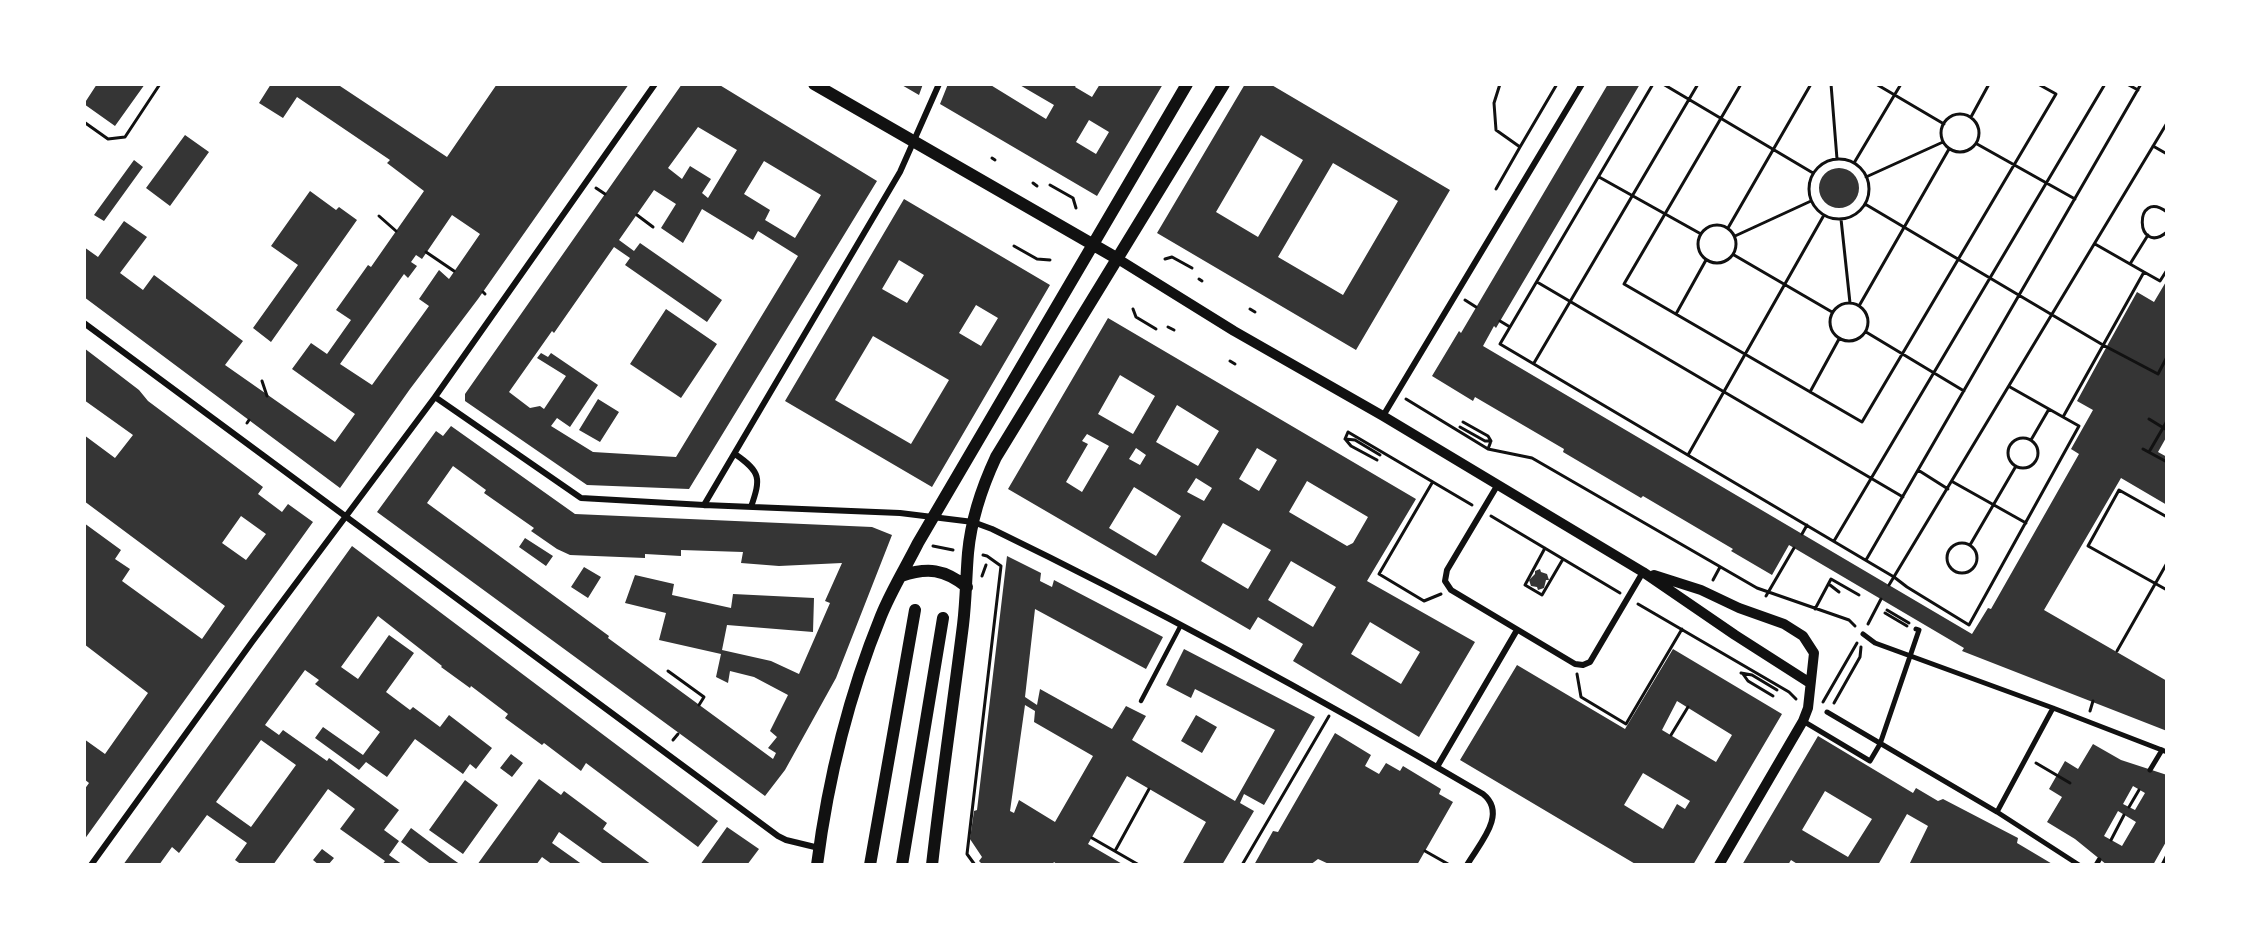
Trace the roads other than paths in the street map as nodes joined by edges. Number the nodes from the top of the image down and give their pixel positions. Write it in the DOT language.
graph roads {
  1 [pos="655,84"];
  2 [pos="814,84"];
  3 [pos="939,84"];
  4 [pos="1187,84"];
  5 [pos="1224,84"];
  6 [pos="1582,84"];
  7 [pos="915,142"];
  8 [pos="1094,245"];
  9 [pos="1119,259"];
  10 [pos="84,323"];
  11 [pos="435,397"];
  12 [pos="1383,416"];
  13 [pos="735,454"];
  14 [pos="1497,486"];
  15 [pos="704,505"];
  16 [pos="751,507"];
  17 [pos="347,515"];
  18 [pos="933,517"];
  19 [pos="974,522"];
  20 [pos="1643,572"];
  21 [pos="901,576"];
  22 [pos="967,587"];
  23 [pos="915,610"];
  24 [pos="943,618"];
  25 [pos="1181,625"];
  26 [pos="1913,627"];
  27 [pos="1517,630"];
  28 [pos="1863,634"];
  29 [pos="1910,656"];
  30 [pos="1810,683"];
  31 [pos="1140,701"];
  32 [pos="2053,708"];
  33 [pos="1827,712"];
  34 [pos="1803,721"];
  35 [pos="1880,744"];
  36 [pos="2164,751"];
  37 [pos="1437,767"];
  38 [pos="2150,770"];
  39 [pos="1997,812"];
  40 [pos="819,848"];
  41 [pos="2167,857"];
  42 [pos="92,865"];
  43 [pos="817,865"];
  44 [pos="870,865"];
  45 [pos="902,865"];
  46 [pos="932,865"];
  47 [pos="1467,865"];
  48 [pos="1719,865"];
  49 [pos="2079,865"];
  50 [pos="2163,865"];
  1 -- 11 [label="street"];
  2 -- 7 [label="main road"];
  3 -- 7 [label="street"];
  4 -- 8 [label="main road"];
  5 -- 9 [label="main road"];
  6 -- 12 [label="street"];
  7 -- 8 [label="main road"];
  7 -- 13 [label="street"];
  8 -- 9 [label="main road"];
  8 -- 18 [label="main road"];
  9 -- 12 [label="street"];
  9 -- 19 [label="main road"];
  10 -- 17 [label="street"];
  11 -- 15 [label="street"];
  11 -- 17 [label="street"];
  12 -- 14 [label="street"];
  13 -- 15 [label="street"];
  13 -- 16 [label="street"];
  14 -- 20 [label="street"];
  14 -- 27 [label="street"];
  15 -- 16 [label="street"];
  16 -- 18 [label="street"];
  17 -- 40 [label="street"];
  17 -- 42 [label="street"];
  18 -- 19 [label="street"];
  18 -- 21 [label="main road"];
  19 -- 22 [label="main road"];
  19 -- 25 [label="street"];
  20 -- 27 [label="street"];
  20 -- 30 [label="street"];
  20 -- 30 [label="street"];
  21 -- 22 [label="main road"];
  21 -- 40 [label="main road"];
  22 -- 46 [label="main road"];
  23 -- 44 [label="main road"];
  24 -- 45 [label="main road"];
  25 -- 31 [label="lane"];
  25 -- 37 [label="street"];
  26 -- 29 [label="street"];
  27 -- 37 [label="street"];
  28 -- 29 [label="street"];
  29 -- 32 [label="street"];
  29 -- 35 [label="street"];
  30 -- 34 [label="street"];
  32 -- 36 [label="street"];
  32 -- 39 [label="street"];
  33 -- 35 [label="street"];
  34 -- 35 [label="street"];
  34 -- 48 [label="street"];
  35 -- 39 [label="street"];
  36 -- 38 [label="street"];
  37 -- 47 [label="street"];
  39 -- 49 [label="street"];
  40 -- 43 [label="main road"];
  41 -- 50 [label="street"];
}
